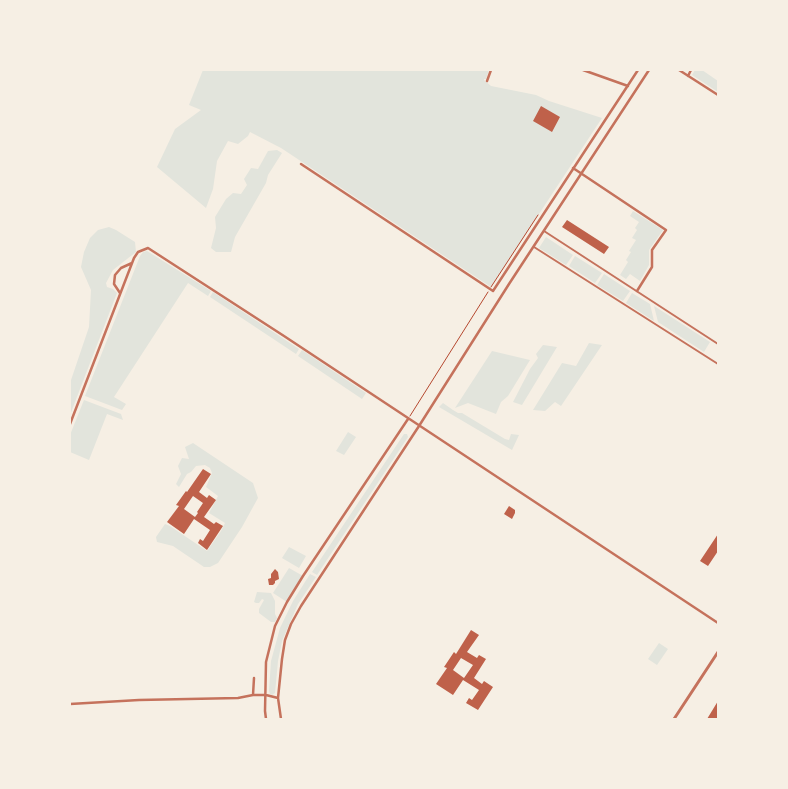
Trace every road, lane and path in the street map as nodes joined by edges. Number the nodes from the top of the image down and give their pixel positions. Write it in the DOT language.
graph roads {
  1 [pos="491,70"];
  2 [pos="583,70"];
  3 [pos="638,70"];
  4 [pos="649,70"];
  5 [pos="679,70"];
  6 [pos="692,70"];
  7 [pos="688,76"];
  8 [pos="487,81"];
  9 [pos="628,86"];
  10 [pos="718,95"];
  11 [pos="301,164"];
  12 [pos="573,168"];
  13 [pos="581,173"];
  14 [pos="543,231"];
  15 [pos="534,246"];
  16 [pos="132,263"];
  17 [pos="637,291"];
  18 [pos="120,293"];
  19 [pos="718,344"];
  20 [pos="718,364"];
  21 [pos="408,418"];
  22 [pos="70,424"];
  23 [pos="419,426"];
  24 [pos="718,624"];
  25 [pos="718,652"];
  26 [pos="254,678"];
  27 [pos="266,695"];
  28 [pos="252,696"];
  29 [pos="278,698"];
  30 [pos="70,704"];
  31 [pos="266,719"];
  32 [pos="281,719"];
  33 [pos="674,719"];
  1 -- 8 [label="street"];
  2 -- 9 [label="street"];
  3 -- 9 [label="street"];
  4 -- 13 [label="street"];
  5 -- 7 [label="street"];
  6 -- 7 [label="street"];
  7 -- 10 [label="street"];
  9 -- 12 [label="street"];
  11 -- 12 [label="street"];
  12 -- 13 [label="street"];
  13 -- 14 [label="street"];
  13 -- 17 [label="street"];
  14 -- 15 [label="street"];
  14 -- 17 [label="street"];
  15 -- 20 [label="street"];
  15 -- 23 [label="street"];
  16 -- 18 [label="street"];
  16 -- 18 [label="street"];
  16 -- 21 [label="street"];
  17 -- 19 [label="street"];
  18 -- 22 [label="street"];
  21 -- 23 [label="street"];
  21 -- 27 [label="street"];
  23 -- 24 [label="street"];
  23 -- 29 [label="street"];
  25 -- 33 [label="street"];
  26 -- 28 [label="street"];
  27 -- 28 [label="street"];
  27 -- 29 [label="street"];
  27 -- 31 [label="street"];
  28 -- 30 [label="street"];
  29 -- 32 [label="street"];
}
